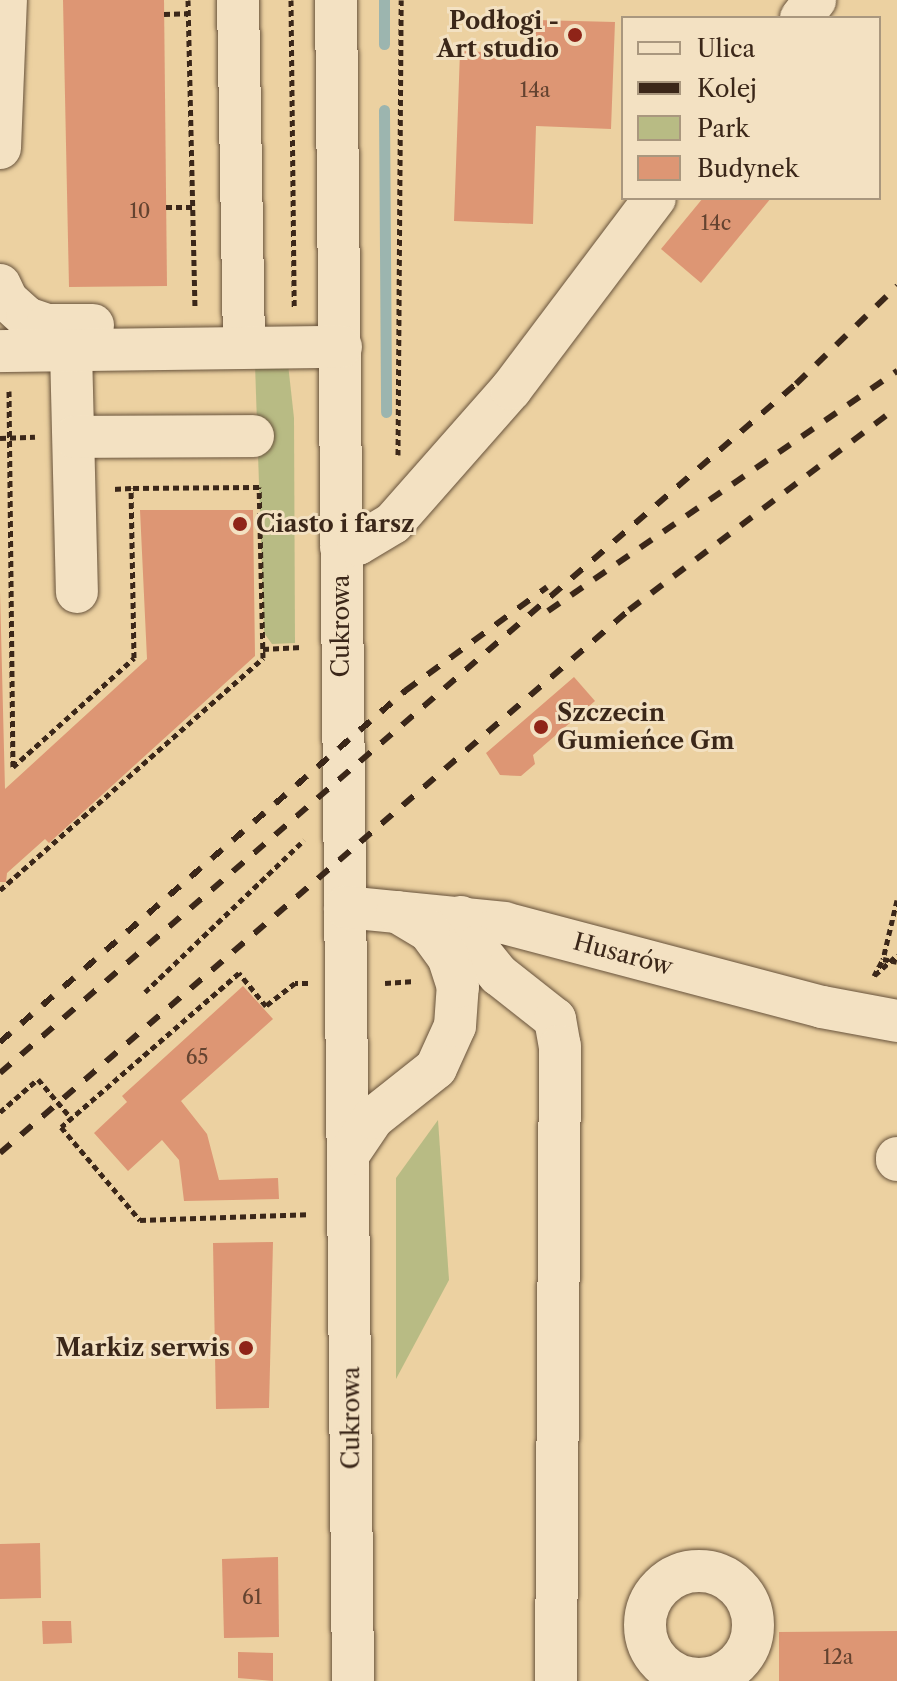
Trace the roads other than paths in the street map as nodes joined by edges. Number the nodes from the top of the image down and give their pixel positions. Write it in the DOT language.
graph roads {
  1 [pos="6,0"];
  2 [pos="238,0"];
  3 [pos="336,0"];
  4 [pos="815,0"];
  5 [pos="803,16"];
  6 [pos="0,148"];
  7 [pos="653,200"];
  8 [pos="0,285"];
  9 [pos="244,333"];
  10 [pos="341,347"];
  11 [pos="71,350"];
  12 [pos="0,351"];
  13 [pos="253,436"];
  14 [pos="74,437"];
  15 [pos="341,547"];
  16 [pos="77,592"];
  17 [pos="345,907"];
  18 [pos="396,911"];
  19 [pos="461,917"];
  20 [pos="897,1021"];
  21 [pos="348,1155"];
  22 [pos="353,1681"];
  23 [pos="556,1681"];
  1 -- 6 [label="street"];
  2 -- 9 [label="street"];
  3 -- 10 [label="street, Cukrowa"];
  4 -- 5 [label="street"];
  7 -- 15 [label="street"];
  8 -- 9 [label="street"];
  9 -- 10 [label="street"];
  9 -- 11 [label="street"];
  10 -- 15 [label="street, Cukrowa"];
  11 -- 12 [label="street"];
  11 -- 14 [label="street"];
  13 -- 14 [label="street"];
  14 -- 16 [label="street"];
  15 -- 17 [label="street, Cukrowa"];
  17 -- 18 [label="street, Husarów"];
  17 -- 21 [label="street, Cukrowa"];
  18 -- 19 [label="street, Husarów"];
  18 -- 21 [label="street"];
  19 -- 20 [label="street, Husarów"];
  19 -- 23 [label="street"];
  21 -- 22 [label="street, Cukrowa"];
}
